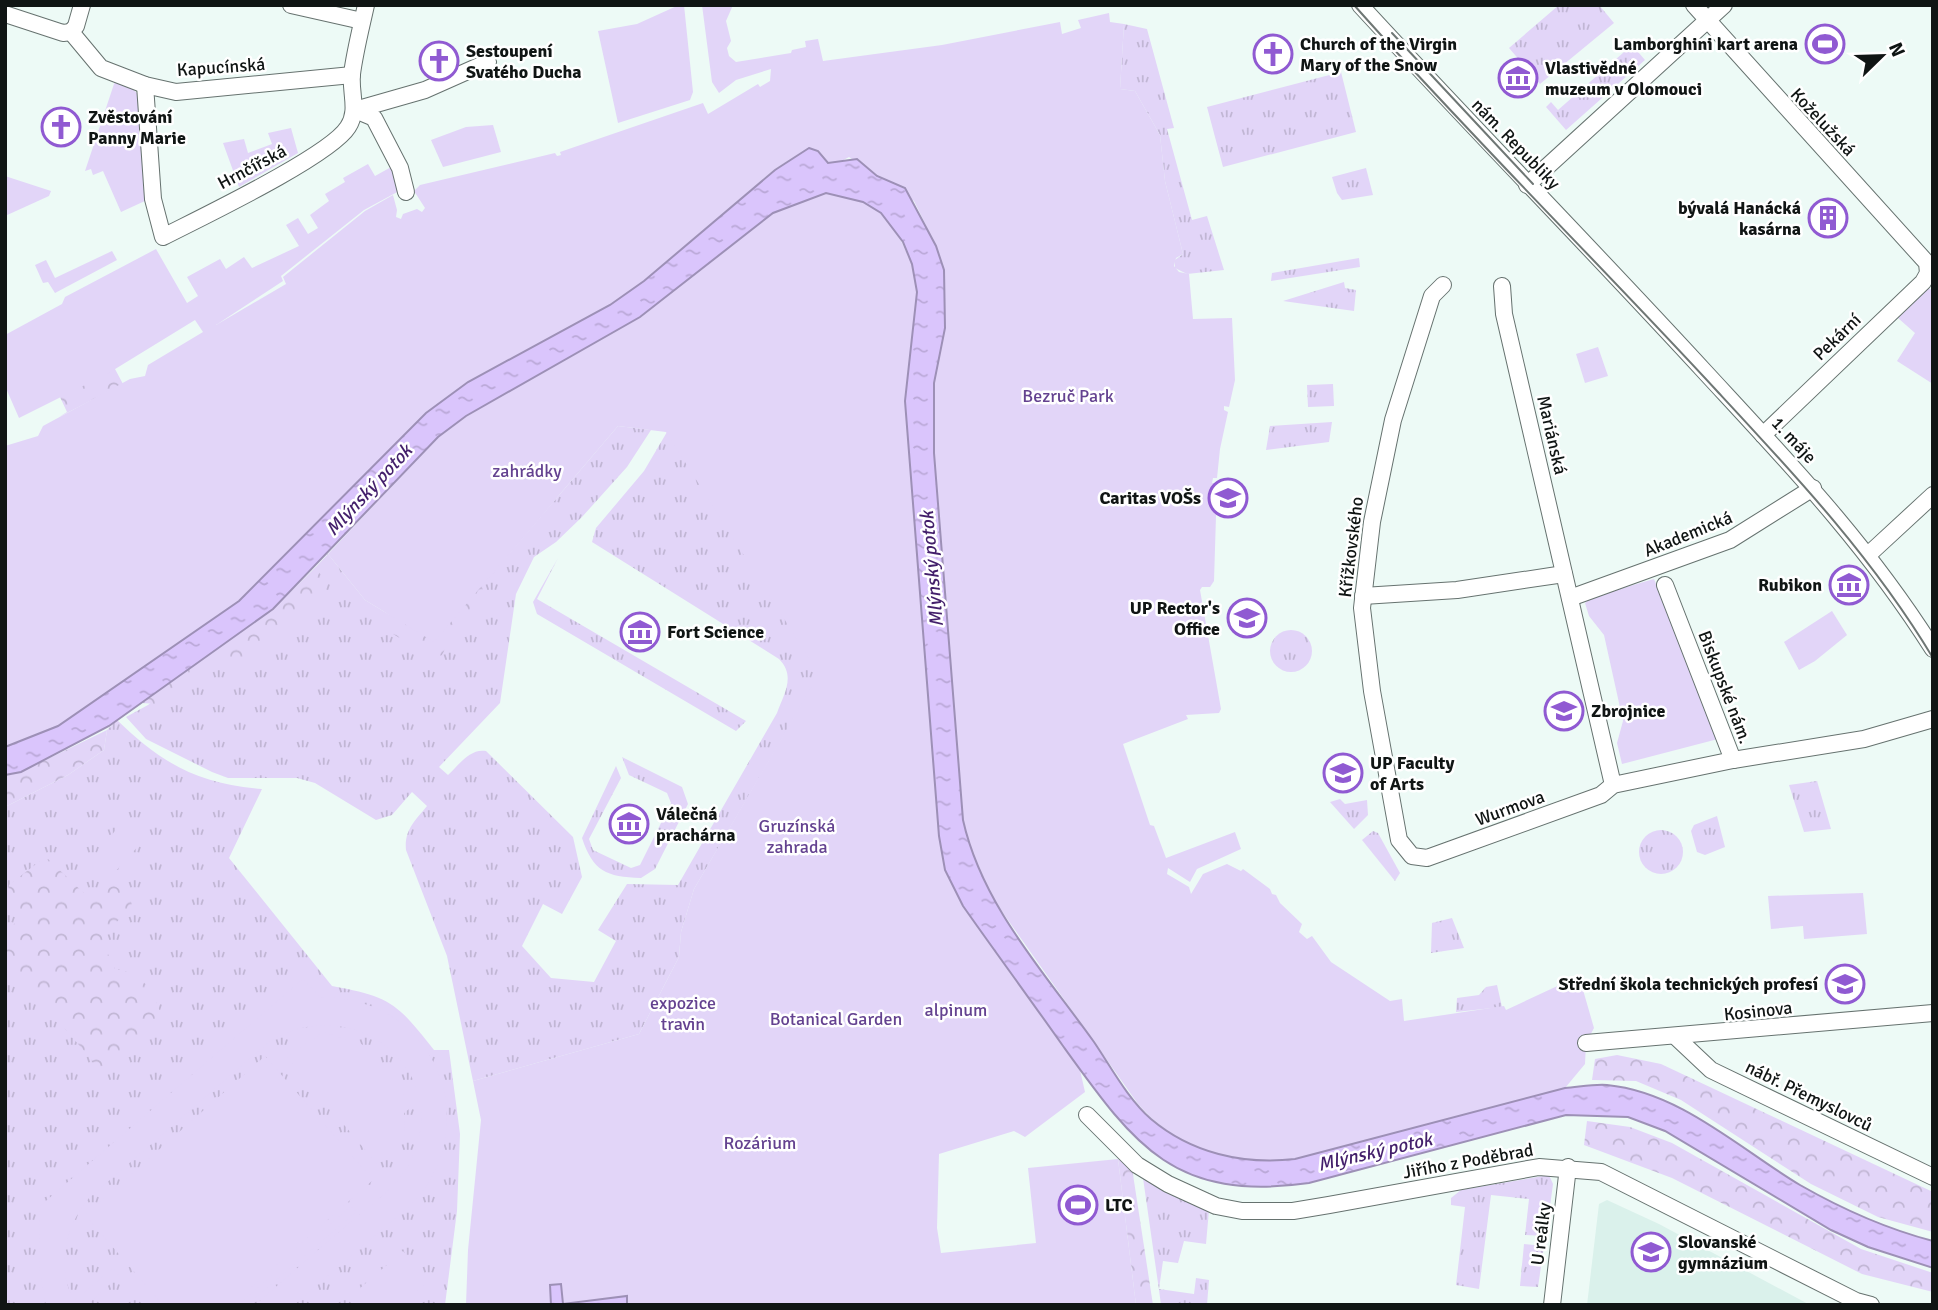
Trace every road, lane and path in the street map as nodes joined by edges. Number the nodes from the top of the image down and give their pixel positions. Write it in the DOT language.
graph roads {
  1 [pos="82,5"];
  2 [pos="291,5"];
  3 [pos="1360,5"];
  4 [pos="1694,5"];
  5 [pos="1724,5"];
  6 [pos="364,13"];
  7 [pos="5,14"];
  8 [pos="1707,22"];
  9 [pos="71,32"];
  10 [pos="488,62"];
  11 [pos="352,75"];
  12 [pos="145,85"];
  13 [pos="355,110"];
  14 [pos="1527,185"];
  15 [pos="406,192"];
  16 [pos="1927,263"];
  17 [pos="1612,270"];
  18 [pos="1443,285"];
  19 [pos="1502,286"];
  20 [pos="1763,435"];
  21 [pos="1813,488"];
  22 [pos="1933,495"];
  23 [pos="1868,555"];
  24 [pos="1564,574"];
  25 [pos="1665,585"];
  26 [pos="1363,596"];
  27 [pos="1570,598"];
  28 [pos="1933,649"];
  29 [pos="1933,719"];
  30 [pos="1733,760"];
  31 [pos="1613,785"];
  32 [pos="1416,858"];
  33 [pos="1933,1013"];
  34 [pos="1677,1038"];
  35 [pos="1586,1043"];
  36 [pos="1087,1115"];
  37 [pos="1568,1167"];
  38 [pos="1933,1177"];
  39 [pos="1552,1305"];
  40 [pos="1871,1305"];
  1 -- 9 [label="street"];
  2 -- 6 [label="street"];
  3 -- 14 [label="street, nám. Republiky"];
  4 -- 8 [label="street, Koželužská"];
  5 -- 8 [label="street"];
  6 -- 11 [label="street"];
  7 -- 9 [label="street"];
  8 -- 14 [label="street"];
  8 -- 16 [label="street, Koželužská"];
  9 -- 12 [label="street, Kapucínská"];
  10 -- 13 [label="street"];
  11 -- 12 [label="street, Kapucínská"];
  11 -- 13 [label="street"];
  12 -- 13 [label="street, Hrnčířská"];
  13 -- 15 [label="street"];
  14 -- 17 [label="street, nám. Republiky"];
  16 -- 20 [label="street, Pekární"];
  17 -- 20 [label="street, 1. máje"];
  18 -- 26 [label="street, Křížkovského"];
  19 -- 24 [label="street, Mariánská"];
  20 -- 21 [label="street, 1. máje"];
  21 -- 23 [label="street, 1. máje"];
  21 -- 27 [label="street, Akademická"];
  22 -- 23 [label="street"];
  23 -- 28 [label="street, 1. máje"];
  24 -- 26 [label="street"];
  24 -- 27 [label="street"];
  25 -- 30 [label="street, Biskupské nám."];
  26 -- 32 [label="street, Křížkovského"];
  27 -- 31 [label="street"];
  29 -- 30 [label="street"];
  30 -- 31 [label="street, Biskupské nám."];
  31 -- 32 [label="street, Wurmova"];
  33 -- 34 [label="street, Kosinova"];
  34 -- 35 [label="street, Kosinova"];
  34 -- 38 [label="street, nábř. Přemyslovců"];
  36 -- 37 [label="street, Jiřího z Poděbrad"];
  37 -- 39 [label="street, U reálky"];
  37 -- 40 [label="street, Jiřího z Poděbrad"];
}
